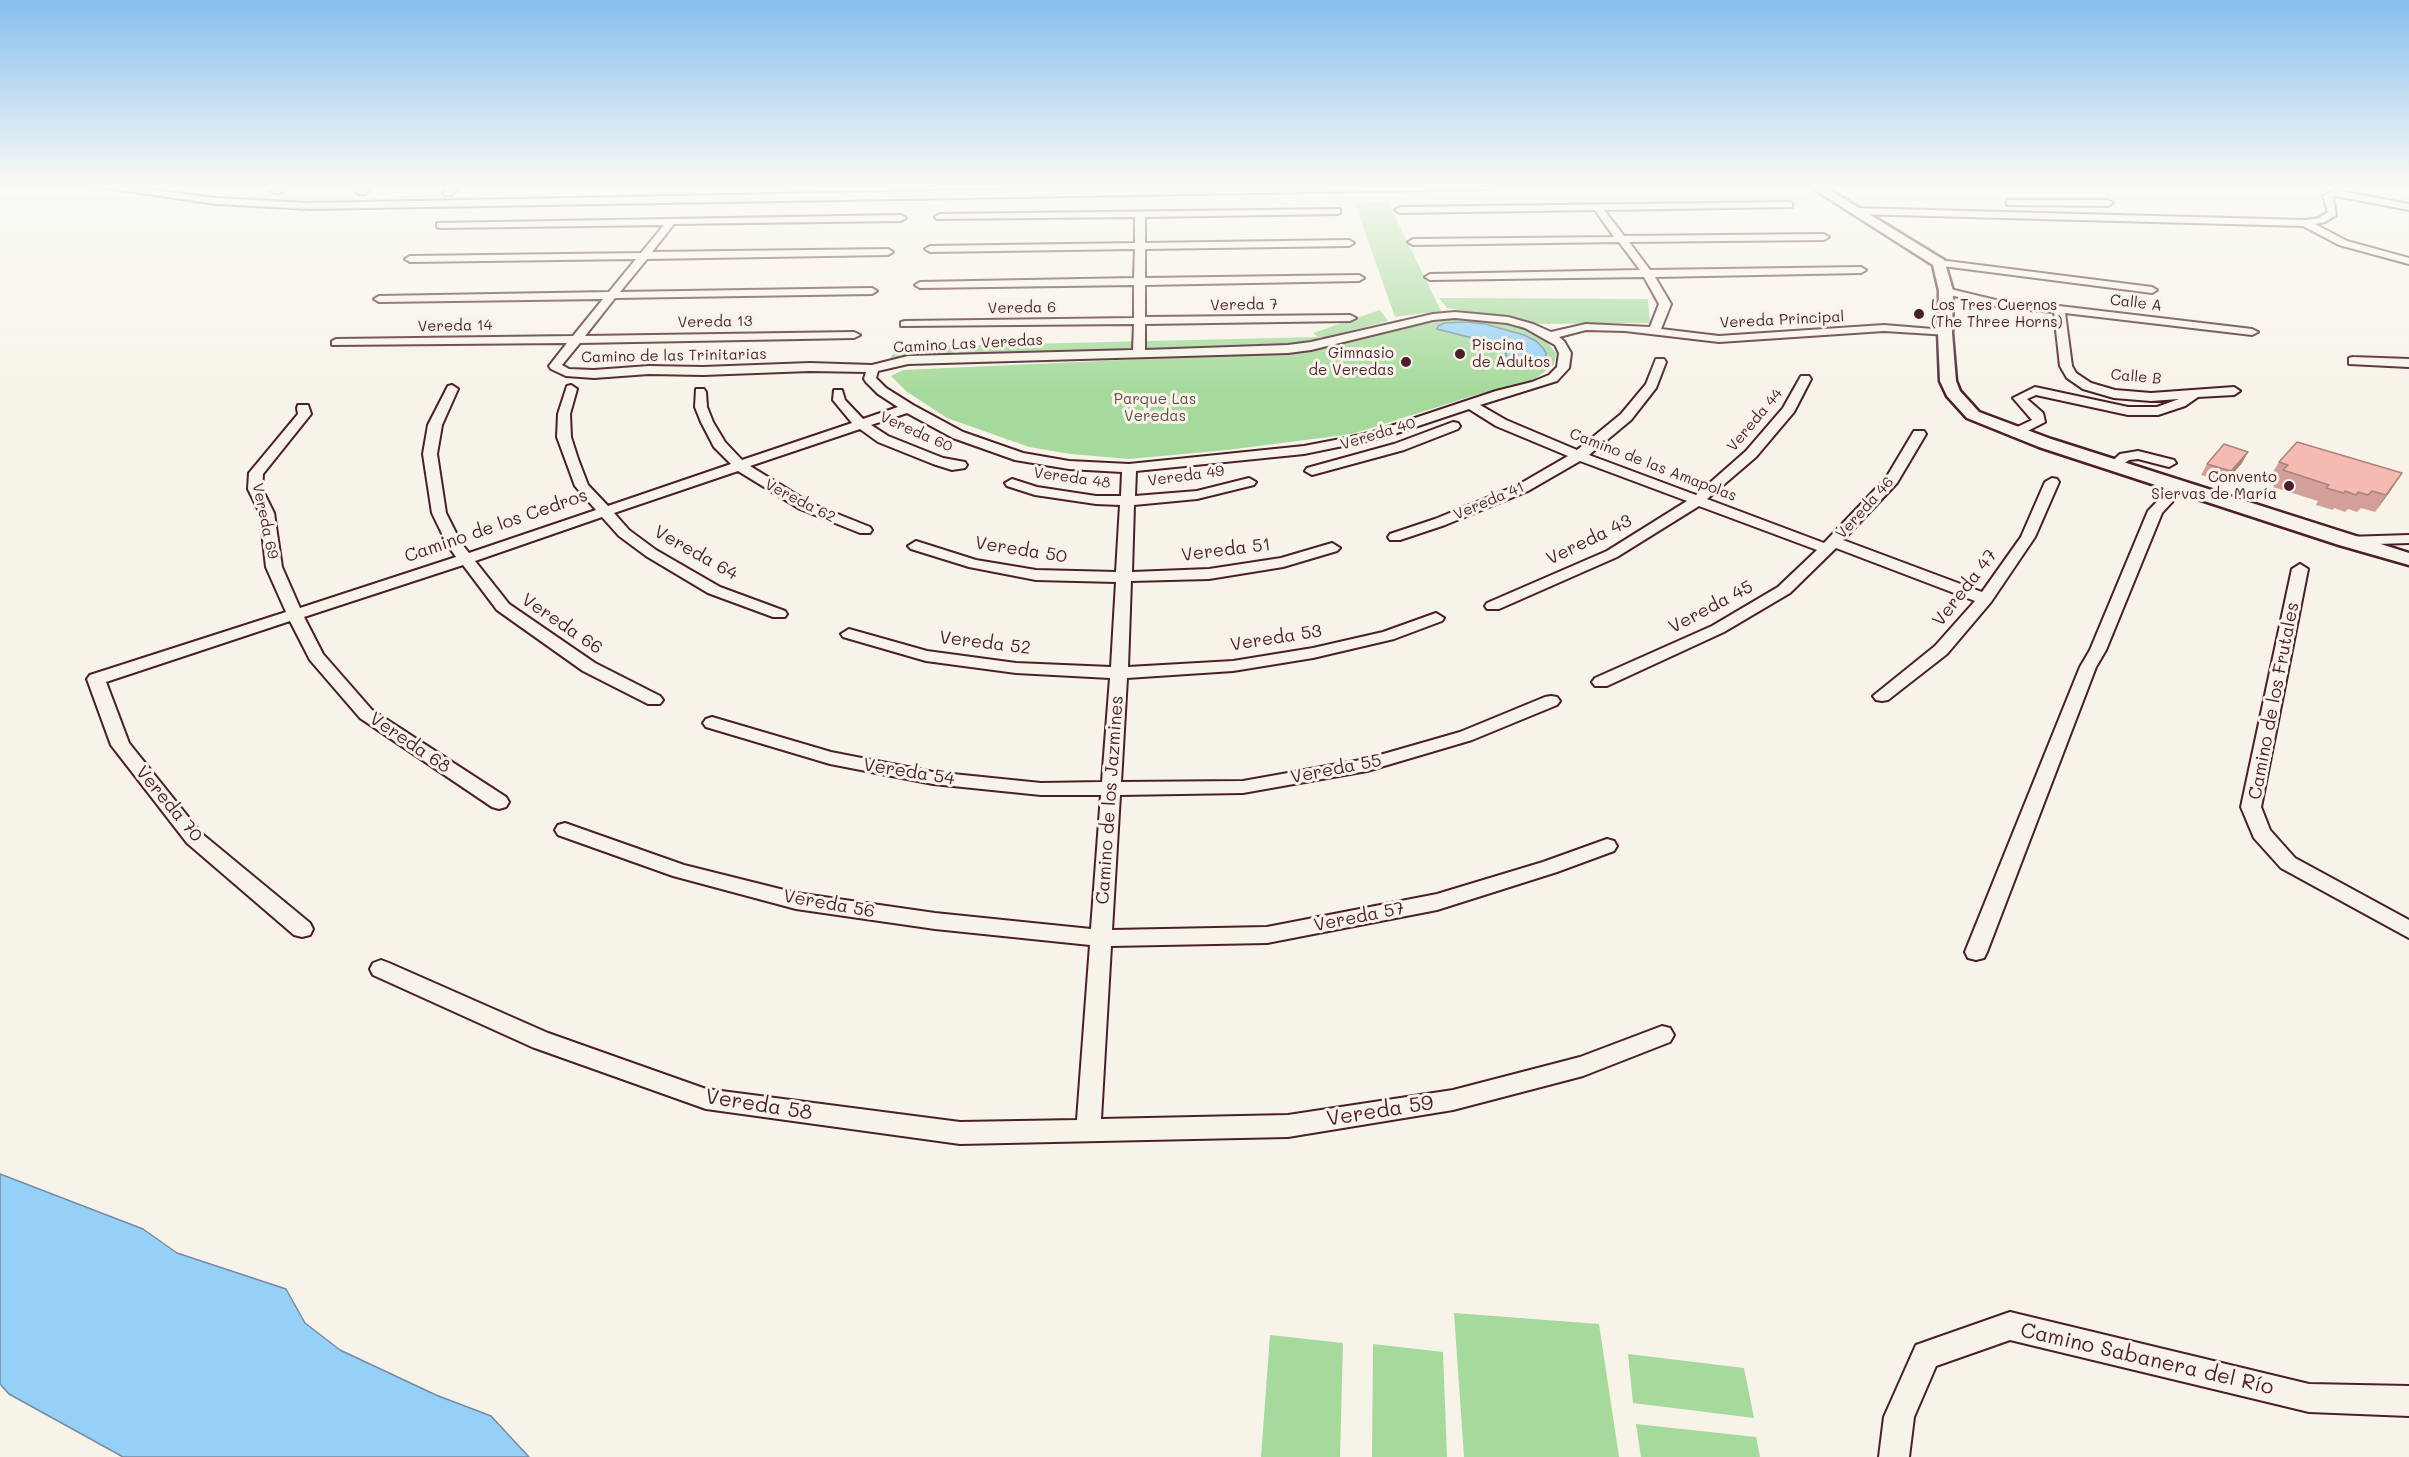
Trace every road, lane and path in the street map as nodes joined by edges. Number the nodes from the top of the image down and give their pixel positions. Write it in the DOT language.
graph roads {
  1 [pos="766,254"];
  2 [pos="1140,254"];
  3 [pos="1632,254"];
  4 [pos="1924,254"];
  5 [pos="2381,254"];
  6 [pos="2389,254"];
  7 [pos="2384,255"];
  8 [pos="643,256"];
  9 [pos="410,259"];
  10 [pos="2409,261"];
  11 [pos="1939,263"];
  12 [pos="1861,270"];
  13 [pos="1646,274"];
  14 [pos="1430,277"];
  15 [pos="1359,278"];
  16 [pos="1140,281"];
  17 [pos="920,285"];
  18 [pos="2152,290"];
  19 [pos="872,291"];
  20 [pos="1946,291"];
  21 [pos="610,295"];
  22 [pos="380,299"];
  23 [pos="2059,309"];
  24 [pos="1350,318"];
  25 [pos="1139,321"];
  26 [pos="905,324"];
  27 [pos="2252,332"];
  28 [pos="1653,333"];
  29 [pos="1945,333"];
  30 [pos="854,335"];
  31 [pos="1550,336"];
  32 [pos="575,339"];
  33 [pos="336,343"];
  34 [pos="1139,355"];
  35 [pos="2353,361"];
  36 [pos="1660,362"];
  37 [pos="2409,363"];
  38 [pos="873,369"];
  39 [pos="1806,379"];
  40 [pos="452,389"];
  41 [pos="571,389"];
  42 [pos="2234,391"];
  43 [pos="700,392"];
  44 [pos="838,393"];
  45 [pos="2195,394"];
  46 [pos="1470,404"];
  47 [pos="303,408"];
  48 [pos="908,408"];
  49 [pos="861,424"];
  50 [pos="1453,426"];
  51 [pos="2016,433"];
  52 [pos="1919,434"];
  53 [pos="1377,435"];
  54 [pos="1398,447"];
  55 [pos="1579,456"];
  56 [pos="2169,463"];
  57 [pos="739,465"];
  58 [pos="960,465"];
  59 [pos="2114,466"];
  60 [pos="1128,468"];
  61 [pos="1312,471"];
  62 [pos="1249,482"];
  63 [pos="1012,483"];
  64 [pos="2052,483"];
  65 [pos="2179,487"];
  66 [pos="1128,501"];
  67 [pos="1697,501"];
  68 [pos="604,510"];
  69 [pos="865,530"];
  70 [pos="1395,537"];
  71 [pos="2409,538"];
  72 [pos="2346,541"];
  73 [pos="916,546"];
  74 [pos="1831,546"];
  75 [pos="1332,548"];
  76 [pos="466,559"];
  77 [pos="2409,559"];
  78 [pos="2300,569"];
  79 [pos="1122,578"];
  80 [pos="1985,599"];
  81 [pos="1494,606"];
  82 [pos="294,613"];
  83 [pos="780,614"];
  84 [pos="1436,618"];
  85 [pos="849,634"];
  86 [pos="1119,673"];
  87 [pos="96,679"];
  88 [pos="1601,682"];
  89 [pos="1882,696"];
  90 [pos="654,700"];
  91 [pos="1551,701"];
  92 [pos="712,723"];
  93 [pos="1110,788"];
  94 [pos="499,802"];
  95 [pos="566,830"];
  96 [pos="1607,846"];
  97 [pos="302,929"];
  98 [pos="2409,930"];
  99 [pos="1101,938"];
  100 [pos="1976,952"];
  101 [pos="381,969"];
  102 [pos="1662,1035"];
  103 [pos="1088,1132"];
  104 [pos="2409,1401"];
  105 [pos="1894,1457"];
  1 -- 8 [label="street"];
  2 -- 16 [label="street"];
  3 -- 13 [label="street"];
  4 -- 11 [label="street"];
  5 -- 7 [label="street"];
  6 -- 7 [label="street"];
  7 -- 10 [label="street"];
  8 -- 9 [label="street"];
  8 -- 21 [label="street, Camino de las Trinitarias"];
  11 -- 18 [label="street"];
  11 -- 20 [label="street"];
  12 -- 13 [label="street"];
  13 -- 14 [label="street"];
  13 -- 28 [label="street"];
  15 -- 16 [label="street"];
  16 -- 17 [label="street"];
  16 -- 25 [label="street"];
  19 -- 21 [label="street"];
  20 -- 23 [label="street, Calle A"];
  20 -- 29 [label="street"];
  21 -- 22 [label="street"];
  21 -- 32 [label="street, Camino de las Trinitarias"];
  23 -- 27 [label="street, Calle A"];
  23 -- 45 [label="street, Calle B"];
  24 -- 25 [label="street, Vereda 7"];
  25 -- 26 [label="street, Vereda 6"];
  25 -- 34 [label="street"];
  28 -- 29 [label="street, Vereda Principal"];
  28 -- 31 [label="street, Vereda Principal"];
  29 -- 51 [label="street"];
  30 -- 32 [label="street, Vereda 13"];
  31 -- 34 [label="street, Camino Las Veredas"];
  31 -- 46 [label="street, Camino Las Veredas"];
  32 -- 33 [label="street, Vereda 14"];
  32 -- 38 [label="street, Camino de las Trinitarias"];
  34 -- 38 [label="street, Camino Las Veredas"];
  35 -- 37 [label="street"];
  36 -- 55 [label="street, Vereda 41"];
  38 -- 48 [label="street, Camino Las Veredas"];
  39 -- 67 [label="street, Vereda 44"];
  40 -- 76 [label="street, Vereda 66"];
  41 -- 68 [label="street, Vereda 64"];
  42 -- 45 [label="street, Calle B"];
  43 -- 57 [label="street, Vereda 62"];
  44 -- 49 [label="street, Vereda 60"];
  45 -- 51 [label="street"];
  46 -- 53 [label="street, Camino Las Veredas"];
  46 -- 55 [label="street, Camino de las Amapolas"];
  47 -- 82 [label="street, Vereda 69"];
  48 -- 49 [label="street, Camino de los Cedros"];
  48 -- 60 [label="street, Camino Las Veredas"];
  49 -- 57 [label="street, Camino de los Cedros"];
  49 -- 58 [label="street, Vereda 60"];
  50 -- 54 [label="street, Vereda 40"];
  51 -- 59 [label="street"];
  52 -- 74 [label="street, Vereda 46"];
  53 -- 54 [label="street"];
  53 -- 60 [label="street, Camino Las Veredas"];
  54 -- 61 [label="street, Vereda 40"];
  55 -- 67 [label="street, Camino de las Amapolas"];
  55 -- 70 [label="street, Vereda 41"];
  56 -- 59 [label="street"];
  57 -- 68 [label="street, Camino de los Cedros"];
  57 -- 69 [label="street, Vereda 62"];
  59 -- 65 [label="street"];
  60 -- 66 [label="street, Camino de los Jazmines"];
  62 -- 66 [label="street, Vereda 49"];
  63 -- 66 [label="street, Vereda 48"];
  64 -- 80 [label="street, Vereda 47"];
  65 -- 72 [label="street"];
  65 -- 100 [label="street"];
  66 -- 79 [label="street, Camino de los Jazmines"];
  67 -- 74 [label="street, Camino de las Amapolas"];
  67 -- 81 [label="street, Vereda 43"];
  68 -- 76 [label="street, Camino de los Cedros"];
  68 -- 83 [label="street, Vereda 64"];
  71 -- 72 [label="street"];
  72 -- 77 [label="street"];
  73 -- 79 [label="street, Vereda 50"];
  74 -- 80 [label="street, Camino de las Amapolas"];
  74 -- 88 [label="street, Vereda 45"];
  75 -- 79 [label="street, Vereda 51"];
  76 -- 82 [label="street, Camino de los Cedros"];
  76 -- 90 [label="street, Vereda 66"];
  78 -- 98 [label="street, Camino de los Frutales"];
  79 -- 86 [label="street, Camino de los Jazmines"];
  80 -- 89 [label="street, Vereda 47"];
  82 -- 87 [label="street, Camino de los Cedros"];
  82 -- 94 [label="street, Vereda 68"];
  84 -- 86 [label="street, Vereda 53"];
  85 -- 86 [label="street, Vereda 52"];
  86 -- 93 [label="street, Camino de los Jazmines"];
  87 -- 97 [label="street, Vereda 70"];
  91 -- 93 [label="street, Vereda 55"];
  92 -- 93 [label="street, Vereda 54"];
  93 -- 99 [label="street, Camino de los Jazmines"];
  95 -- 99 [label="street, Vereda 56"];
  96 -- 99 [label="street, Vereda 57"];
  99 -- 103 [label="street, Camino de los Jazmines"];
  101 -- 103 [label="street, Vereda 58"];
  102 -- 103 [label="street, Vereda 59"];
  104 -- 105 [label="street, Camino Sabanera del Río"];
}
